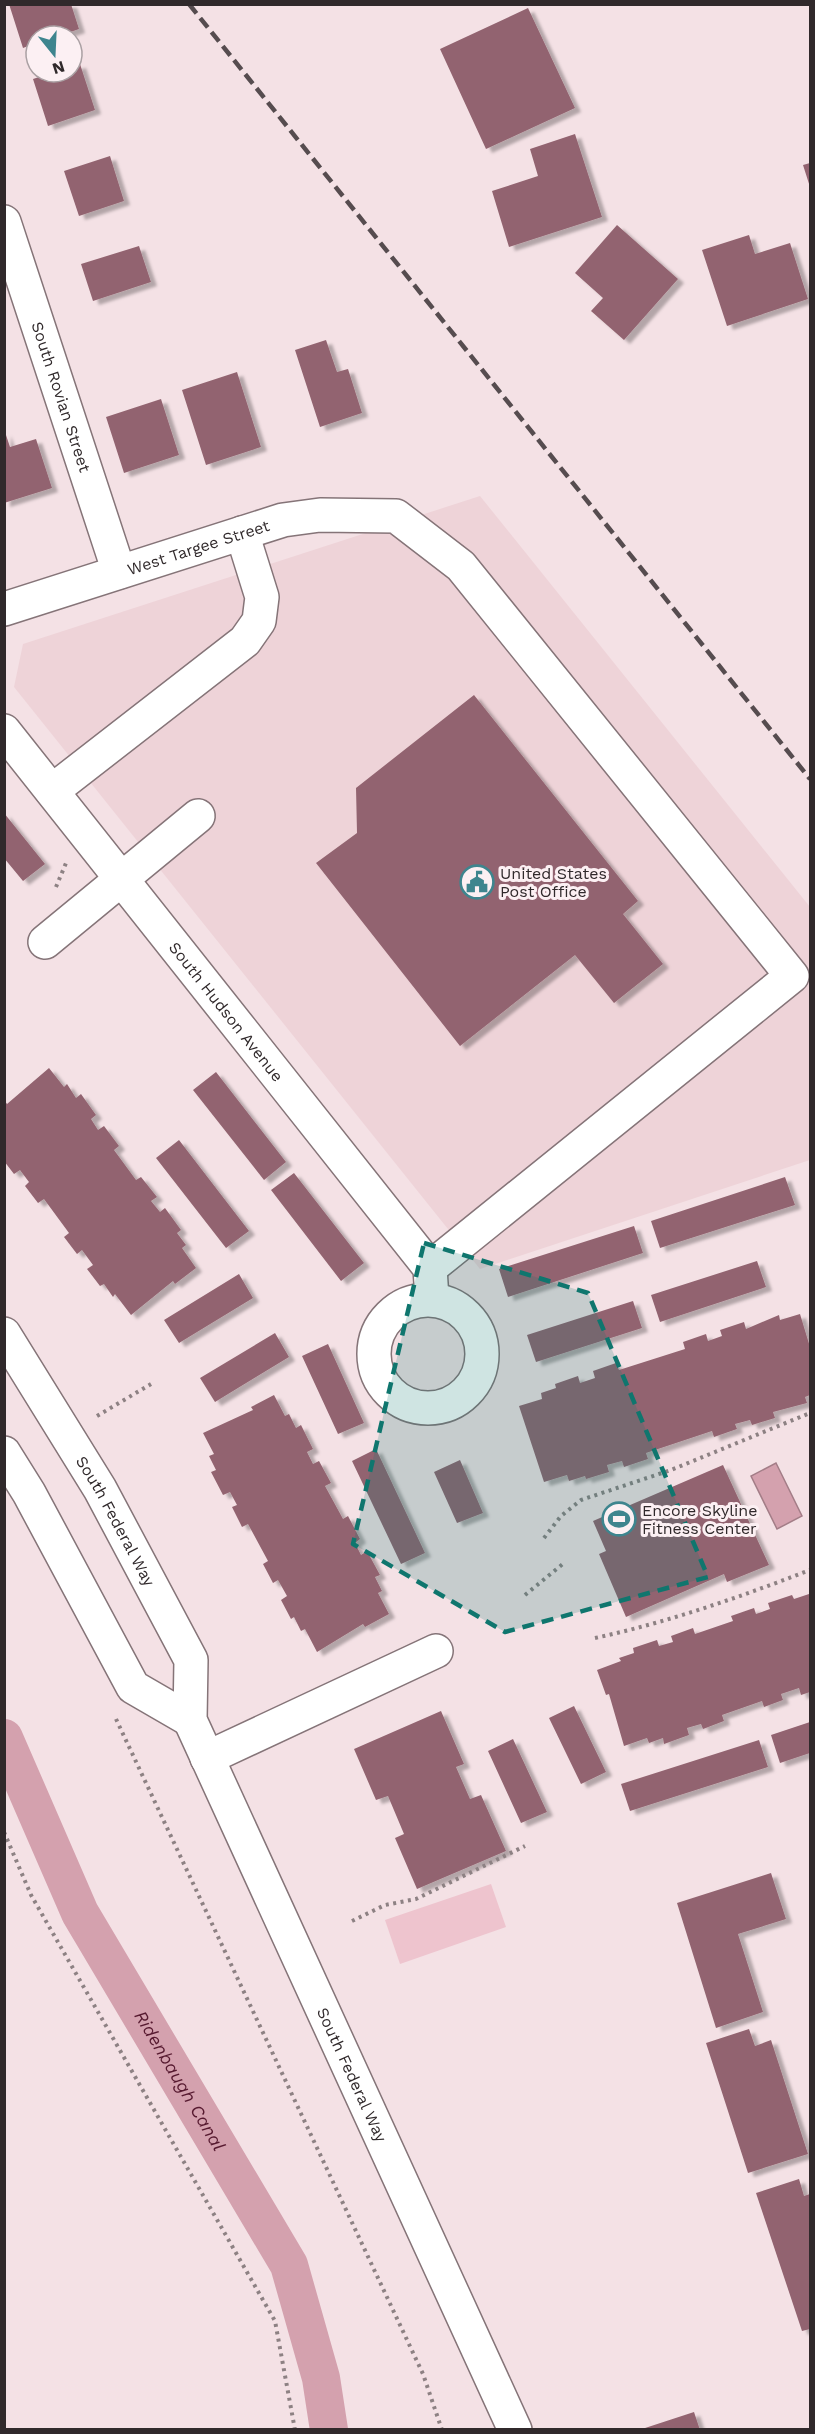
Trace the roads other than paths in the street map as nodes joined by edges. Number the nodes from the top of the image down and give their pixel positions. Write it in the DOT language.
graph roads {
  1 [pos="4,222"];
  2 [pos="242,533"];
  3 [pos="119,572"];
  4 [pos="4,609"];
  5 [pos="4,732"];
  6 [pos="52,791"];
  7 [pos="198,816"];
  8 [pos="121,879"];
  9 [pos="45,942"];
  10 [pos="431,1284"];
  11 [pos="4,1334"];
  12 [pos="4,1454"];
  13 [pos="436,1651"];
  14 [pos="190,1720"];
  15 [pos="207,1758"];
  16 [pos="515,2430"];
  1 -- 3 [label="main road, South Rovian Street"];
  2 -- 3 [label="main road, West Targee Street"];
  2 -- 6 [label="main road"];
  2 -- 10 [label="main road, West Targee Street"];
  3 -- 4 [label="main road, West Targee Street"];
  5 -- 6 [label="main road, South Hudson Avenue"];
  6 -- 8 [label="main road, South Hudson Avenue"];
  7 -- 8 [label="main road"];
  8 -- 9 [label="main road"];
  8 -- 10 [label="main road, South Hudson Avenue"];
  11 -- 14 [label="main road, South Federal Way"];
  12 -- 14 [label="main road"];
  13 -- 15 [label="main road"];
  14 -- 15 [label="main road, South Federal Way"];
  15 -- 16 [label="main road, South Federal Way"];
}
